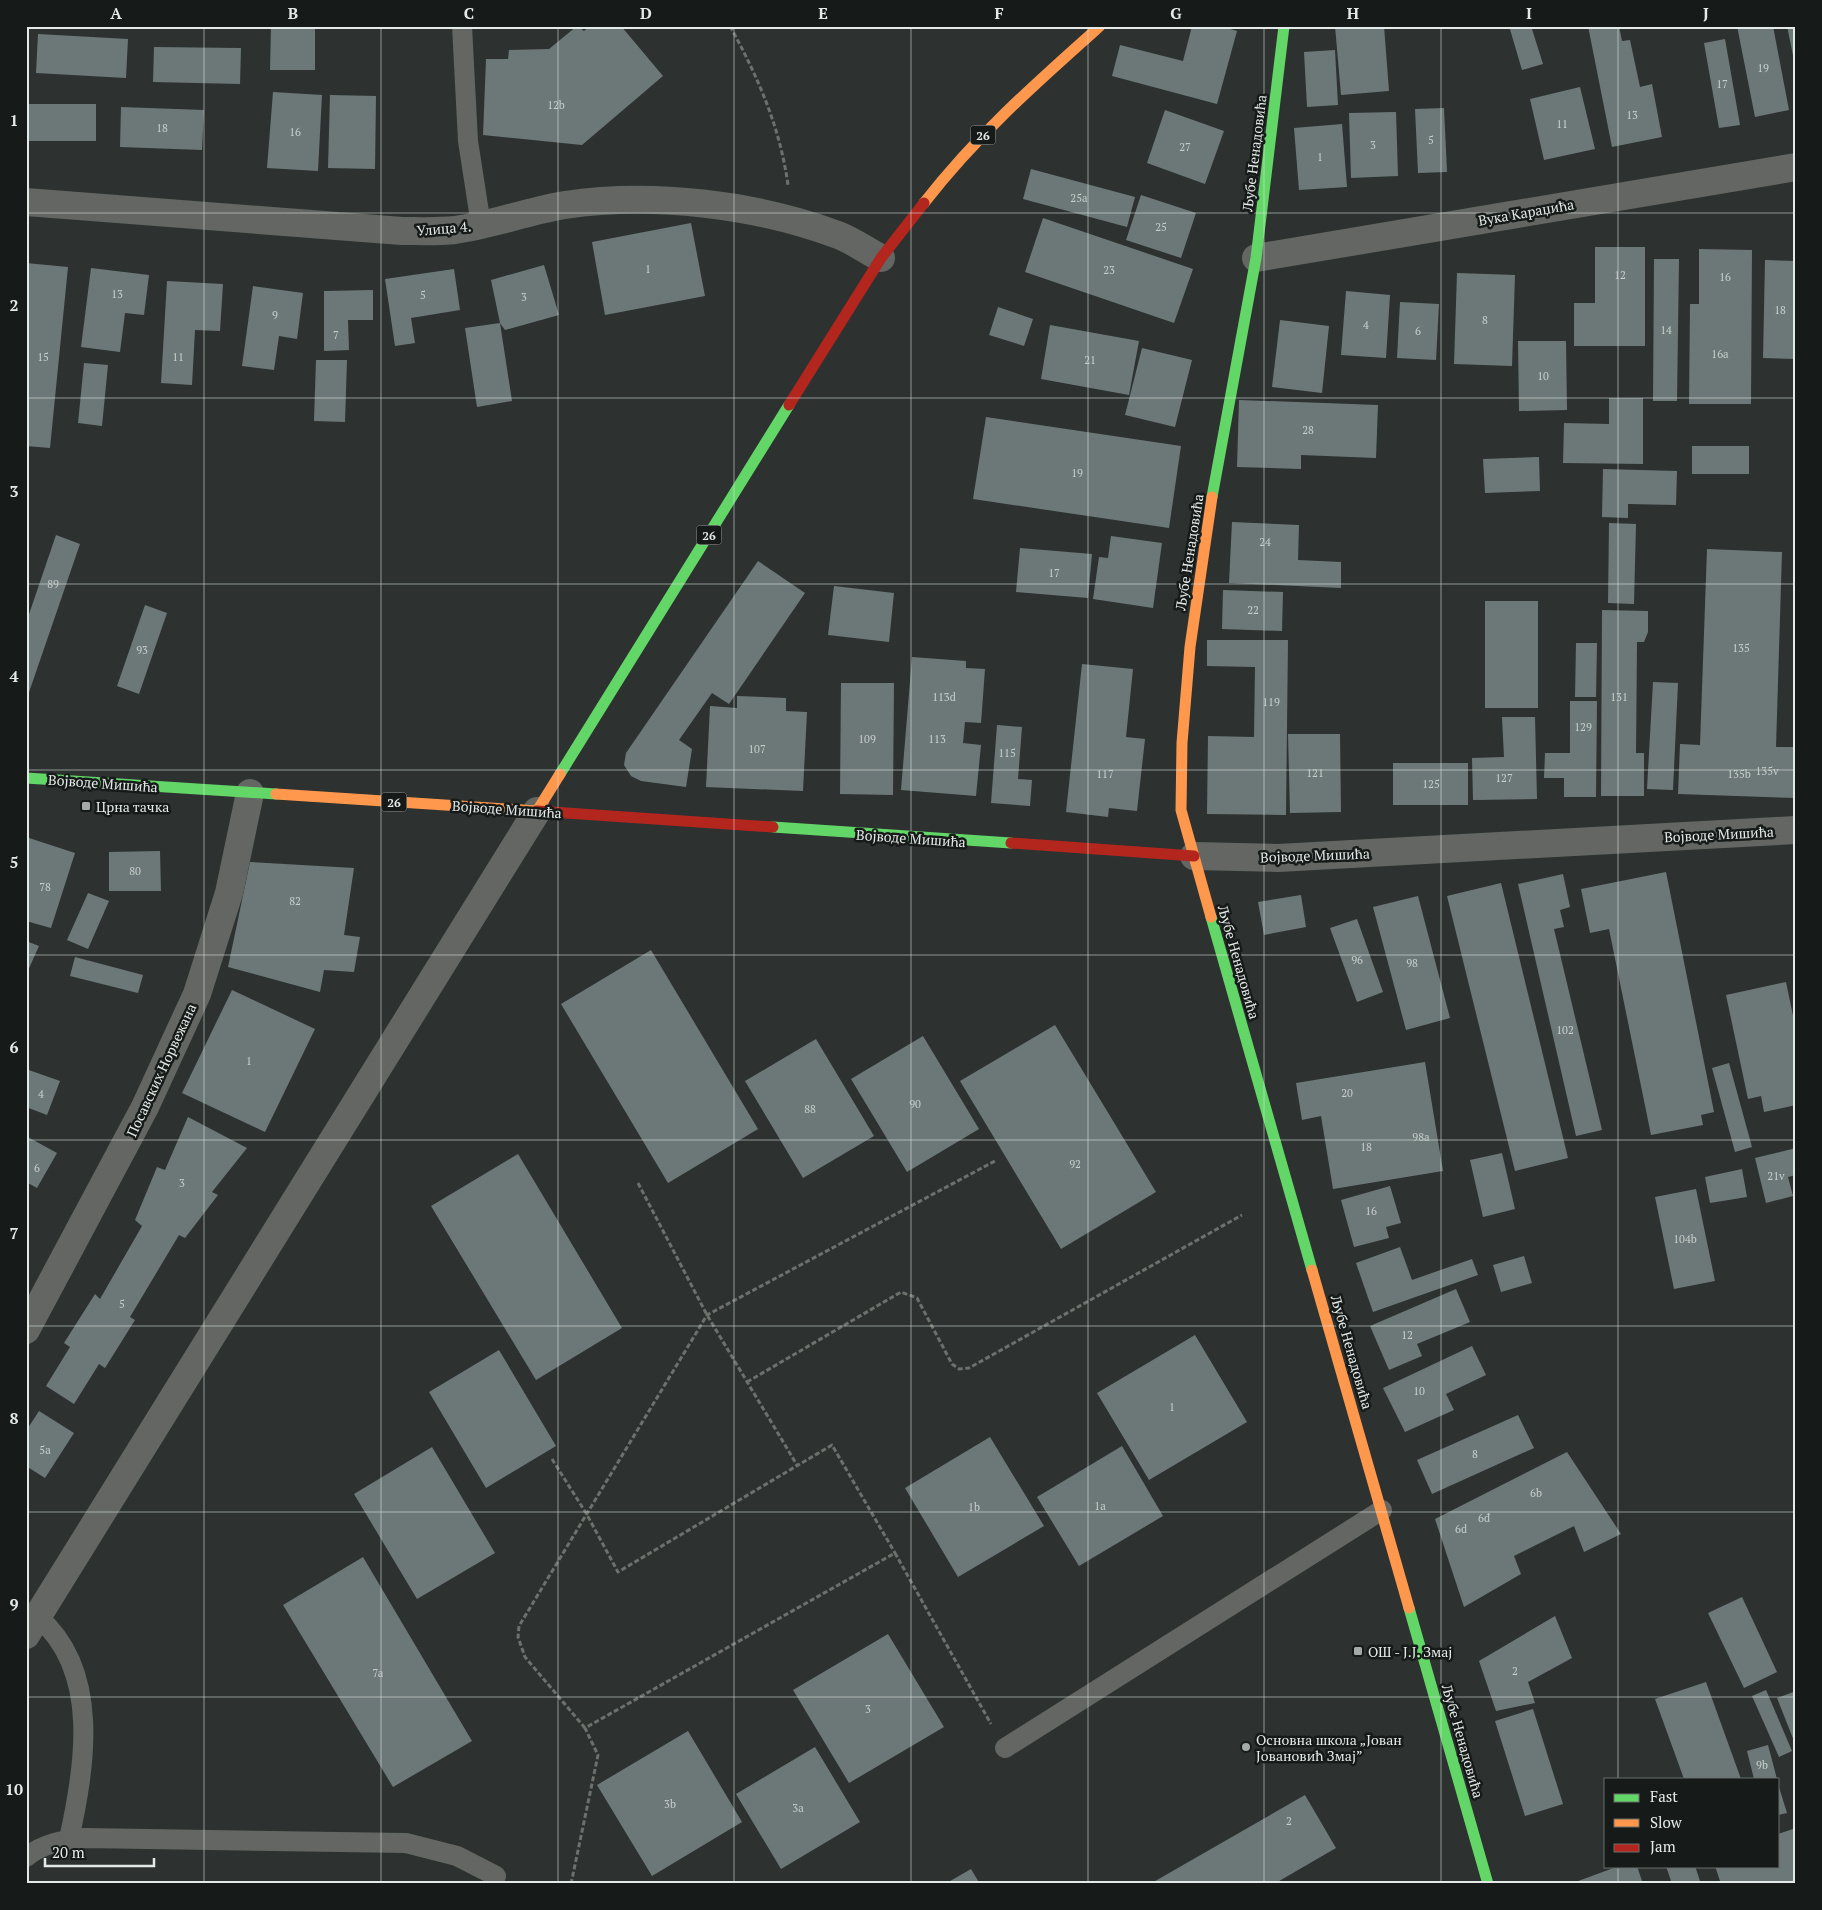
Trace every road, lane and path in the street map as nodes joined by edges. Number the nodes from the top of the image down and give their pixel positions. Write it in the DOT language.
graph roads {
  1 [pos="462,26"];
  2 [pos="730,26"];
  3 [pos="1100,26"];
  4 [pos="1284,26"];
  5 [pos="1796,167"];
  6 [pos="26,202"];
  7 [pos="791,220"];
  8 [pos="481,225"];
  9 [pos="881,258"];
  10 [pos="1256,258"];
  11 [pos="26,778"];
  12 [pos="250,793"];
  13 [pos="538,811"];
  14 [pos="1796,830"];
  15 [pos="1194,856"];
  16 [pos="995,1161"];
  17 [pos="638,1183"];
  18 [pos="1242,1215"];
  19 [pos="707,1315"];
  20 [pos="26,1330"];
  21 [pos="747,1382"];
  22 [pos="552,1459"];
  23 [pos="797,1465"];
  24 [pos="1382,1510"];
  25 [pos="586,1513"];
  26 [pos="895,1552"];
  27 [pos="32,1626"];
  28 [pos="585,1728"];
  29 [pos="1005,1748"];
  30 [pos="69,1839"];
  31 [pos="26,1857"];
  32 [pos="496,1876"];
  33 [pos="571,1884"];
  34 [pos="1488,1884"];
  1 -- 8 [label="lane"];
  2 -- 7 [label="path"];
  3 -- 9 [label="street, 26"];
  4 -- 10 [label="street, Љубе Ненадовића"];
  5 -- 10 [label="street, Вука Караџића"];
  6 -- 8 [label="street, Улица 4."];
  7 -- 8 [label="street, Улица 4."];
  7 -- 9 [label="street, Улица 4."];
  9 -- 13 [label="street, 26"];
  10 -- 15 [label="street, Љубе Ненадовића"];
  11 -- 12 [label="street, Војводе Мишића / 26"];
  12 -- 13 [label="street, Војводе Мишића / 26"];
  12 -- 20 [label="street, Посавских Норвежана"];
  13 -- 15 [label="street, Војводе Мишића"];
  13 -- 27 [label="street"];
  14 -- 15 [label="street, Војводе Мишића"];
  15 -- 24 [label="street, Љубе Ненадовића"];
  16 -- 19 [label="path"];
  17 -- 19 [label="path"];
  18 -- 21 [label="path"];
  19 -- 21 [label="path"];
  19 -- 25 [label="path"];
  21 -- 23 [label="path"];
  22 -- 25 [label="path"];
  23 -- 25 [label="path"];
  23 -- 26 [label="path"];
  24 -- 29 [label="lane"];
  24 -- 34 [label="street, Љубе Ненадовића"];
  25 -- 28 [label="path"];
  26 -- 28 [label="path"];
  26 -- 29 [label="path"];
  27 -- 30 [label="lane"];
  28 -- 33 [label="path"];
  30 -- 31 [label="lane"];
  30 -- 32 [label="lane"];
}
